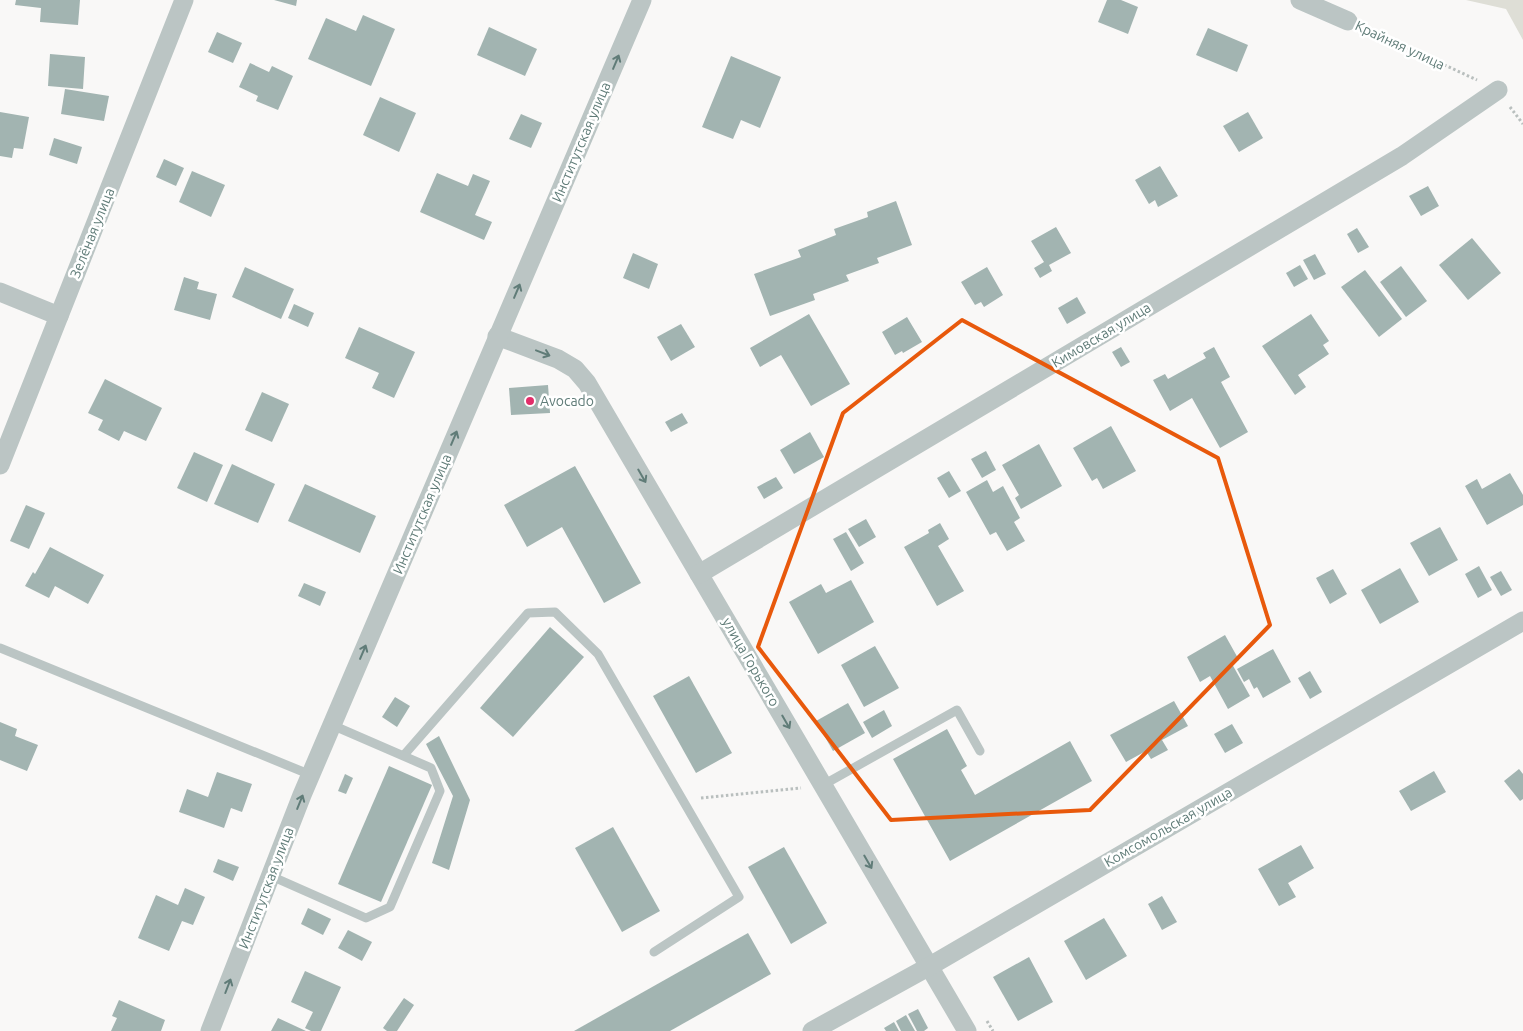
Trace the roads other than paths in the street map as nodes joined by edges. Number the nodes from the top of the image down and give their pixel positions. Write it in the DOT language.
graph roads {
  1 [pos="184,0"];
  2 [pos="642,0"];
  3 [pos="1300,0"];
  4 [pos="1348,21"];
  5 [pos="1498,90"];
  6 [pos="0,292"];
  7 [pos="59,316"];
  8 [pos="497,336"];
  9 [pos="0,466"];
  10 [pos="699,574"];
  11 [pos="1523,621"];
  12 [pos="0,648"];
  13 [pos="332,724"];
  14 [pos="980,751"];
  15 [pos="404,755"];
  16 [pos="311,775"];
  17 [pos="823,785"];
  18 [pos="271,876"];
  19 [pos="654,952"];
  20 [pos="930,966"];
  21 [pos="210,1031"];
  22 [pos="812,1031"];
  23 [pos="967,1031"];
  1 -- 7 [label="street, Зелёная улица"];
  8 -- 2 [label="street, Институтская улица, one-way"];
  3 -- 4 [label="street, Крайняя улица"];
  5 -- 10 [label="street, Кимовская улица"];
  6 -- 7 [label="street"];
  7 -- 9 [label="street, Зелёная улица"];
  8 -- 10 [label="street, улица Горького, one-way"];
  13 -- 8 [label="street, Институтская улица, one-way"];
  10 -- 17 [label="street, улица Горького, one-way"];
  11 -- 20 [label="street, Комсомольская улица"];
  12 -- 16 [label="lane"];
  13 -- 15 [label="lane"];
  13 -- 16 [label="street, Институтская улица"];
  14 -- 17 [label="lane"];
  15 -- 18 [label="lane"];
  15 -- 19 [label="lane"];
  18 -- 16 [label="street, Институтская улица, one-way"];
  17 -- 20 [label="street, улица Горького, one-way"];
  21 -- 18 [label="street, Институтская улица, one-way"];
  20 -- 22 [label="street, Комсомольская улица"];
  20 -- 23 [label="street, улица Горького"];
}
